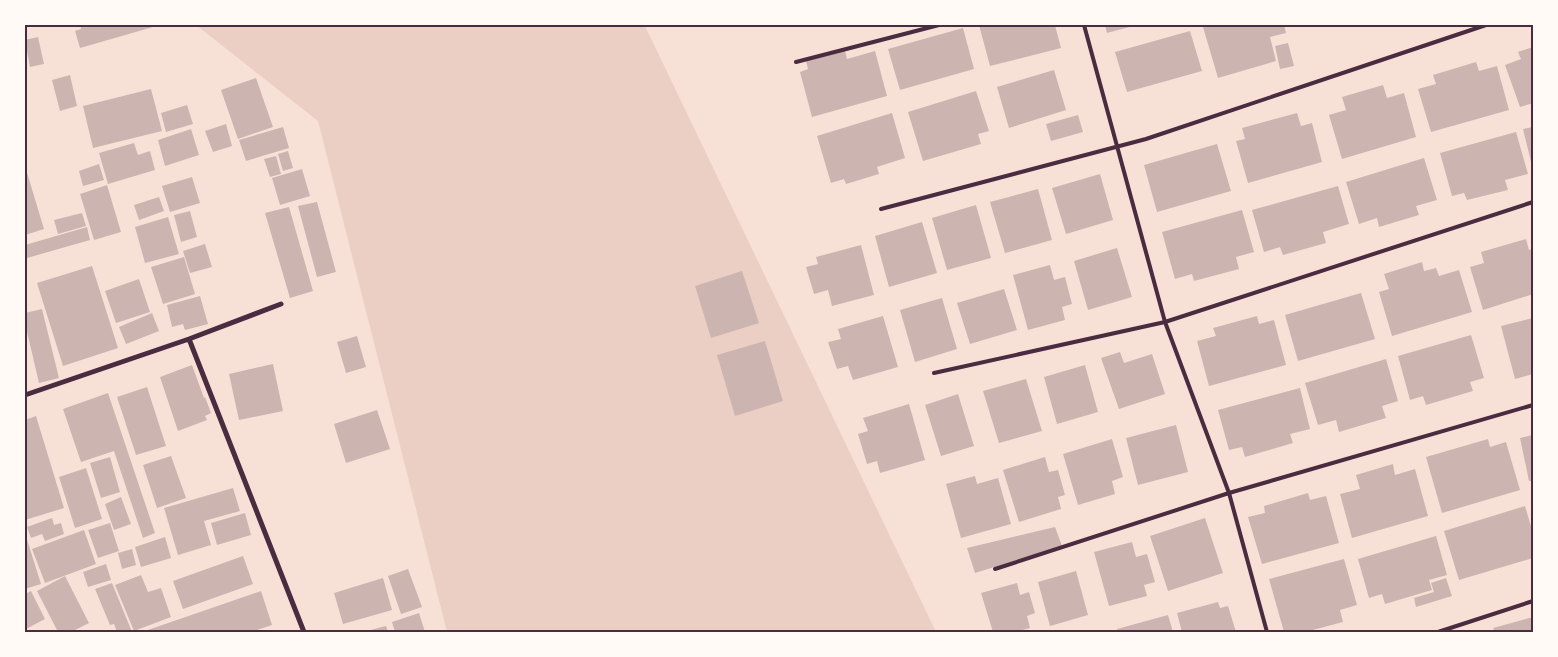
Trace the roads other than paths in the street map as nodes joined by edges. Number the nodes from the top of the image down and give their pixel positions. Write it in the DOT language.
graph roads {
  1 [pos="939,25"];
  2 [pos="1084,25"];
  3 [pos="1486,25"];
  4 [pos="796,62"];
  5 [pos="1117,146"];
  6 [pos="1533,202"];
  7 [pos="881,209"];
  8 [pos="281,304"];
  9 [pos="1165,322"];
  10 [pos="189,339"];
  11 [pos="934,373"];
  12 [pos="25,395"];
  13 [pos="1533,404"];
  14 [pos="1229,493"];
  15 [pos="995,569"];
  16 [pos="1533,601"];
  17 [pos="304,632"];
  18 [pos="1267,632"];
  19 [pos="1438,632"];
  1 -- 4 [label="lane"];
  2 -- 5 [label="lane"];
  3 -- 5 [label="lane"];
  5 -- 7 [label="lane"];
  5 -- 9 [label="lane"];
  6 -- 9 [label="lane"];
  8 -- 10 [label="street"];
  9 -- 11 [label="lane"];
  9 -- 14 [label="lane"];
  10 -- 12 [label="street"];
  10 -- 17 [label="street"];
  13 -- 14 [label="lane"];
  14 -- 15 [label="lane"];
  14 -- 18 [label="lane"];
  16 -- 19 [label="lane"];
}
